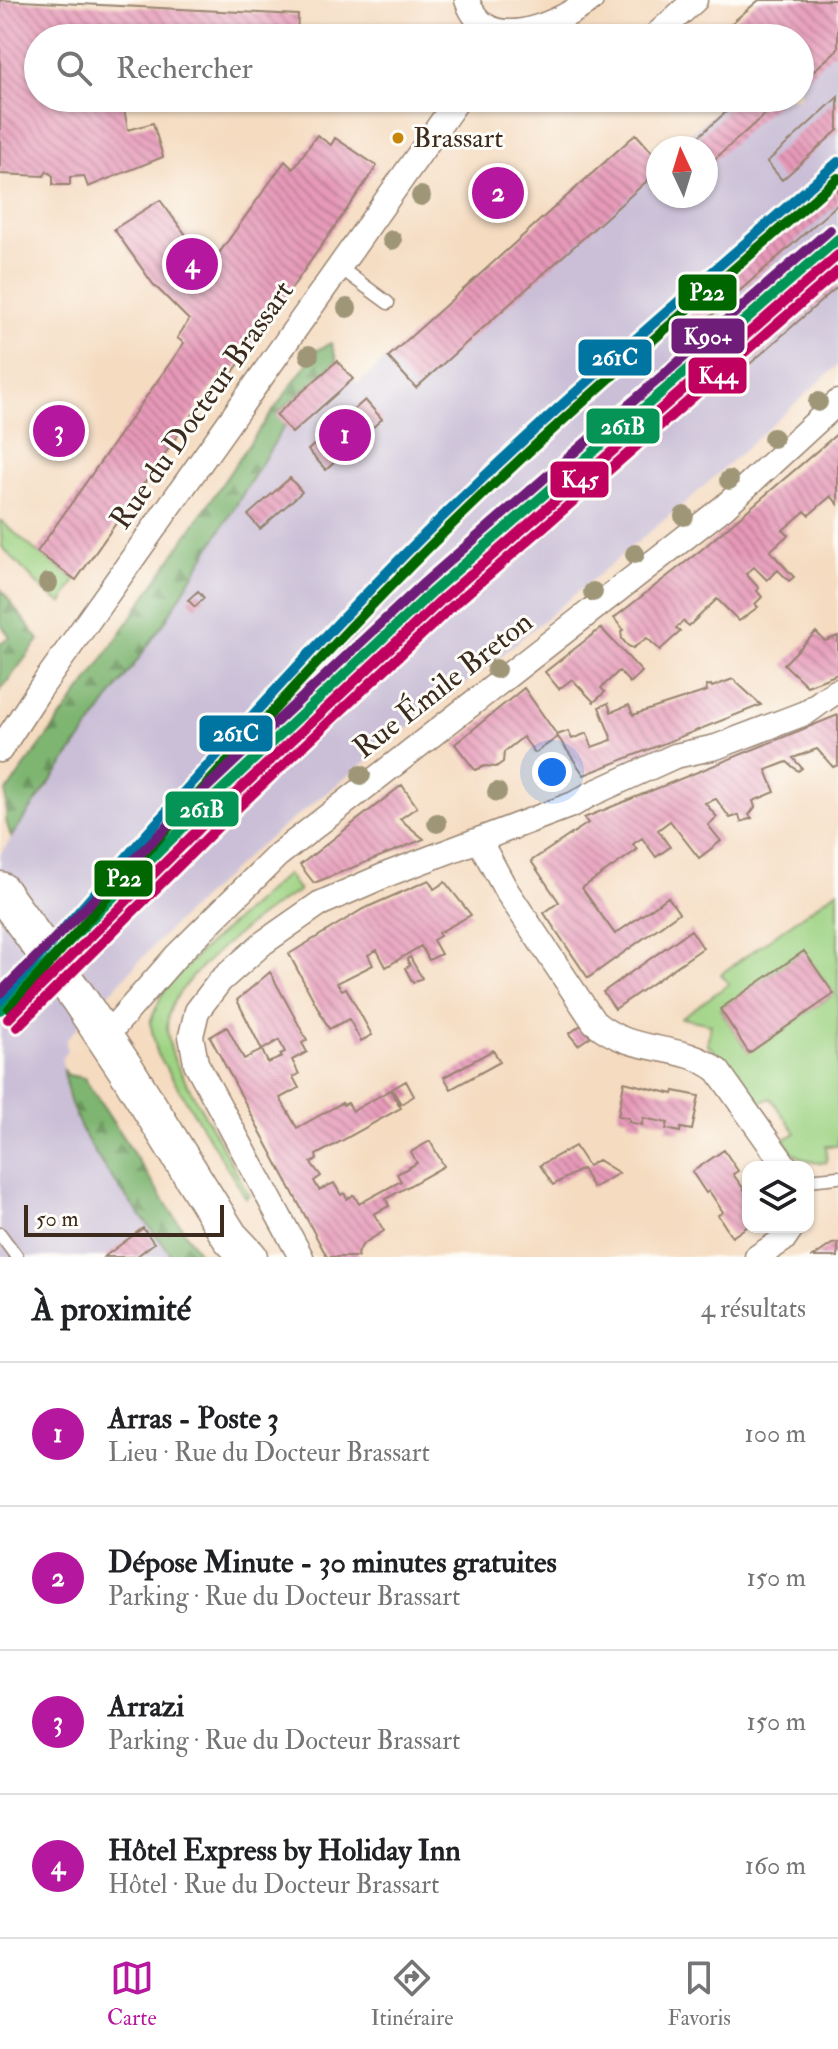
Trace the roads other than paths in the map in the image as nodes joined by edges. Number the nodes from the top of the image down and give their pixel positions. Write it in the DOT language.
graph roads {
  1 [pos="467,0"];
  2 [pos="591,0"];
  3 [pos="695,0"];
  4 [pos="484,24"];
  5 [pos="547,24"];
  6 [pos="668,24"];
  7 [pos="449,112"];
  8 [pos="339,267"];
  9 [pos="388,303"];
  10 [pos="838,402"];
  11 [pos="838,691"];
  12 [pos="0,750"];
  13 [pos="479,840"];
  14 [pos="0,890"];
  15 [pos="96,1026"];
  16 [pos="782,1161"];
  17 [pos="838,1177"];
  18 [pos="814,1179"];
  19 [pos="788,1233"];
  20 [pos="0,1234"];
  21 [pos="238,1250"];
  22 [pos="17,1257"];
  23 [pos="301,1257"];
  24 [pos="757,1257"];
  1 -- 4 [label="street"];
  2 -- 5 [label="street"];
  3 -- 6 [label="street"];
  7 -- 8 [label="street, Rue du Docteur Brassart"];
  8 -- 9 [label="lane"];
  8 -- 12 [label="street, Rue du Docteur Brassart"];
  10 -- 15 [label="street, Rue Émile Breton"];
  11 -- 13 [label="street"];
  13 -- 16 [label="street"];
  13 -- 23 [label="street"];
  14 -- 15 [label="main road"];
  15 -- 21 [label="main road"];
  17 -- 18 [label="lane"];
  19 -- 24 [label="street"];
  20 -- 22 [label="lane"];
}
